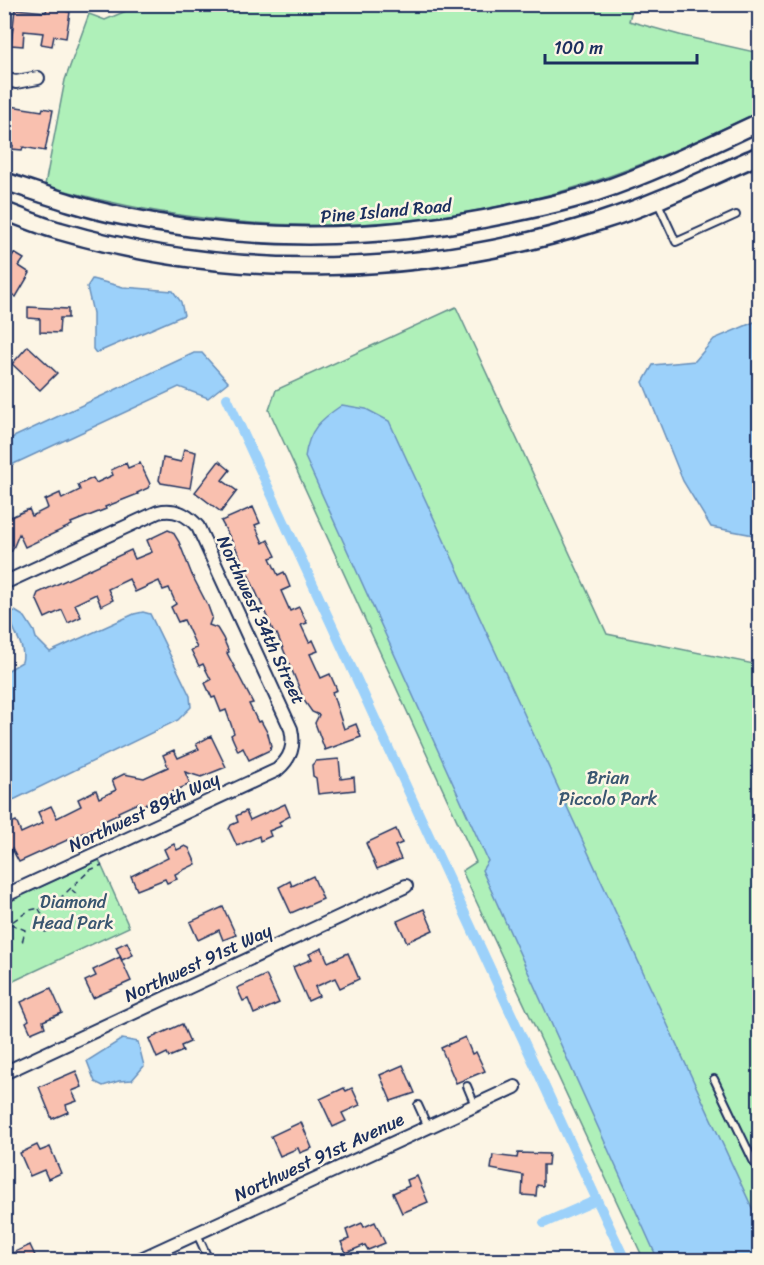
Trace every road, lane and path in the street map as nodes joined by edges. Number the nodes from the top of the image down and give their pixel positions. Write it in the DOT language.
graph roads {
  1 [pos="38,78"];
  2 [pos="4,79"];
  3 [pos="759,122"];
  4 [pos="759,154"];
  5 [pos="4,181"];
  6 [pos="657,200"];
  7 [pos="4,211"];
  8 [pos="736,215"];
  9 [pos="4,583"];
  10 [pos="292,752"];
  11 [pos="102,865"];
  12 [pos="406,886"];
  13 [pos="71,889"];
  14 [pos="4,896"];
  15 [pos="80,897"];
  16 [pos="39,909"];
  17 [pos="10,924"];
  18 [pos="4,927"];
  19 [pos="52,930"];
  20 [pos="22,943"];
  21 [pos="4,1073"];
  22 [pos="714,1079"];
  23 [pos="467,1086"];
  24 [pos="515,1087"];
  25 [pos="475,1105"];
  26 [pos="418,1106"];
  27 [pos="428,1127"];
  28 [pos="759,1175"];
  29 [pos="197,1234"];
  30 [pos="139,1260"];
  31 [pos="209,1260"];
  1 -- 2 [label="street"];
  3 -- 5 [label="main road, Pine Island Road"];
  4 -- 6 [label="main road"];
  6 -- 7 [label="main road"];
  6 -- 8 [label="lane"];
  9 -- 10 [label="street, Northwest 34th Street"];
  10 -- 14 [label="street, Northwest 89th Way"];
  11 -- 13 [label="path"];
  12 -- 21 [label="street, Northwest 91st Way"];
  13 -- 15 [label="path"];
  13 -- 16 [label="path"];
  16 -- 17 [label="path"];
  16 -- 19 [label="path"];
  17 -- 18 [label="path"];
  17 -- 20 [label="path"];
  22 -- 28 [label="lane"];
  23 -- 25 [label="lane"];
  24 -- 25 [label="street, Northwest 91st Avenue"];
  25 -- 27 [label="street, Northwest 91st Avenue"];
  26 -- 27 [label="lane"];
  27 -- 29 [label="street, Northwest 91st Avenue"];
  29 -- 30 [label="street, Northwest 91st Avenue"];
  29 -- 31 [label="lane"];
}
